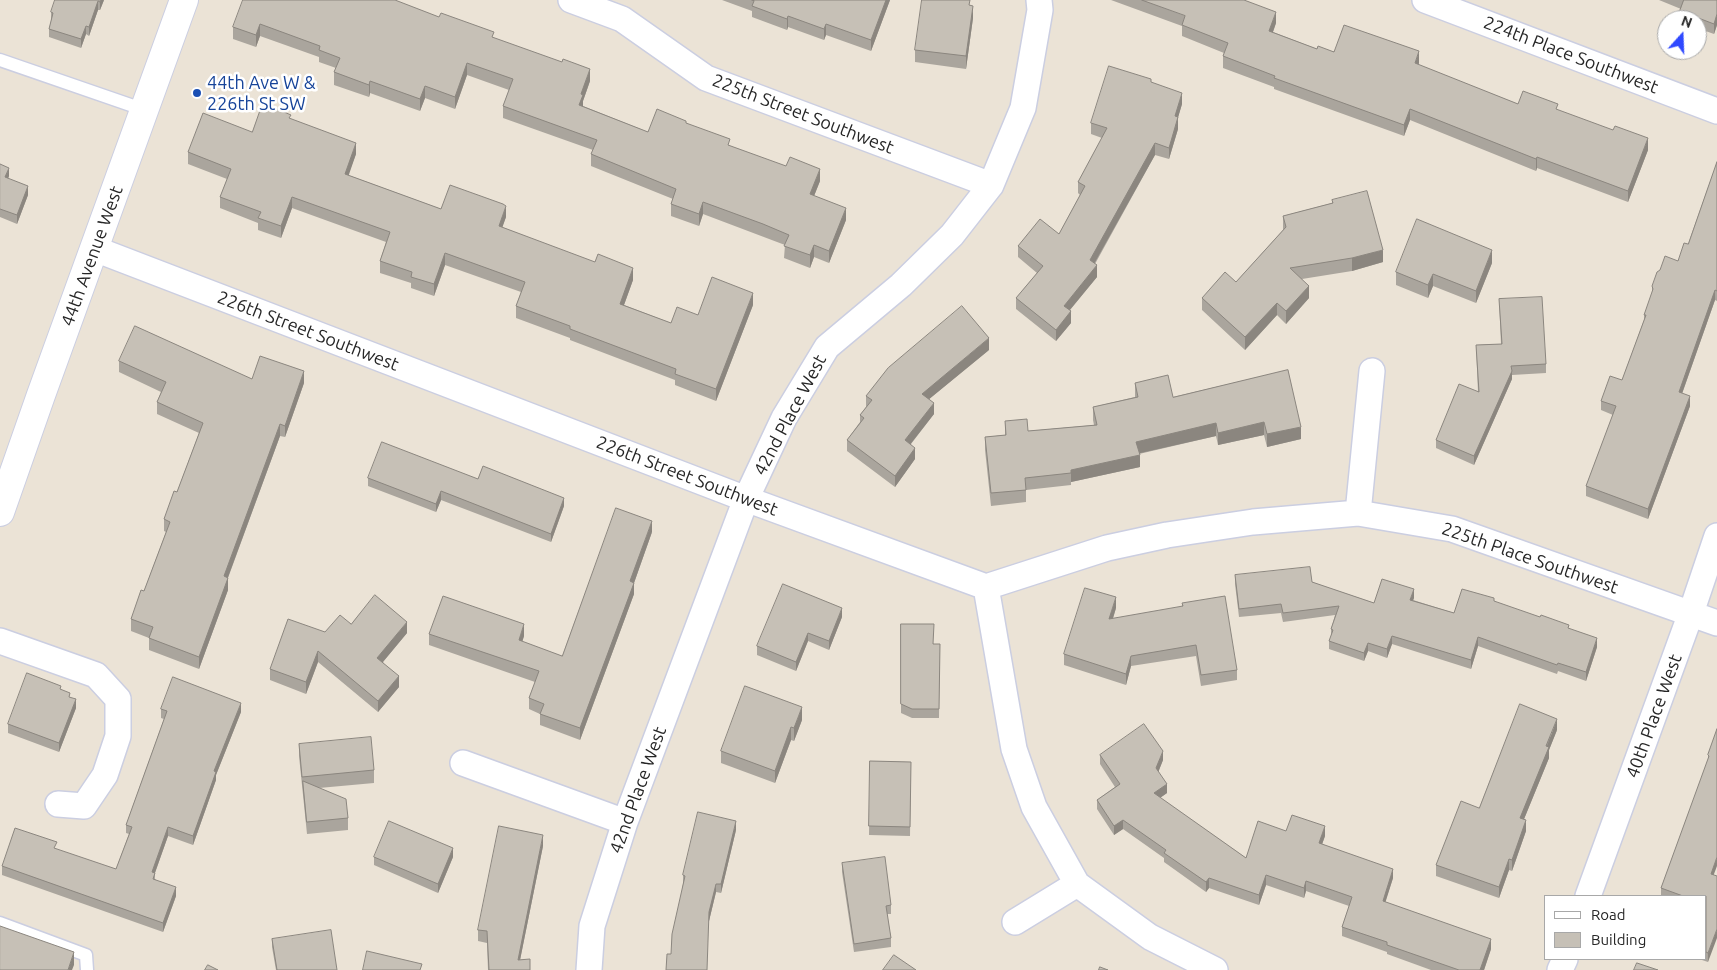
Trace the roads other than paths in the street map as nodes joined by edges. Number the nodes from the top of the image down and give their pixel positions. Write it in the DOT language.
graph roads {
  1 [pos="184,0"];
  2 [pos="571,0"];
  3 [pos="1039,0"];
  4 [pos="1425,0"];
  5 [pos="0,60"];
  6 [pos="145,110"];
  7 [pos="1717,111"];
  8 [pos="991,185"];
  9 [pos="95,249"];
  10 [pos="1372,371"];
  11 [pos="746,499"];
  12 [pos="0,512"];
  13 [pos="1358,513"];
  14 [pos="1717,536"];
  15 [pos="986,587"];
  16 [pos="1691,613"];
  17 [pos="1717,623"];
  18 [pos="0,641"];
  19 [pos="462,763"];
  20 [pos="58,804"];
  21 [pos="625,822"];
  22 [pos="1077,884"];
  23 [pos="1588,895"];
  24 [pos="0,922"];
  25 [pos="1015,922"];
  26 [pos="87,970"];
  27 [pos="589,970"];
  28 [pos="1215,970"];
  1 -- 6 [label="main road, 44th Avenue West"];
  2 -- 8 [label="street, 225th Street Southwest"];
  3 -- 8 [label="street, 42nd Place West"];
  4 -- 7 [label="street, 224th Place Southwest"];
  5 -- 6 [label="lane"];
  6 -- 9 [label="main road, 44th Avenue West"];
  8 -- 11 [label="street, 42nd Place West"];
  9 -- 11 [label="street, 226th Street Southwest"];
  9 -- 12 [label="main road, 44th Avenue West"];
  10 -- 13 [label="street"];
  11 -- 15 [label="street, 226th Street Southwest"];
  11 -- 21 [label="street, 42nd Place West"];
  13 -- 15 [label="street, 225th Place Southwest"];
  13 -- 16 [label="street, 225th Place Southwest"];
  14 -- 16 [label="street, 40th Place West"];
  15 -- 22 [label="street"];
  16 -- 17 [label="street, 225th Place Southwest"];
  16 -- 23 [label="street, 40th Place West"];
  18 -- 20 [label="street"];
  19 -- 21 [label="street"];
  21 -- 27 [label="street, 42nd Place West"];
  22 -- 25 [label="street"];
  22 -- 28 [label="street"];
  24 -- 26 [label="lane"];
}
